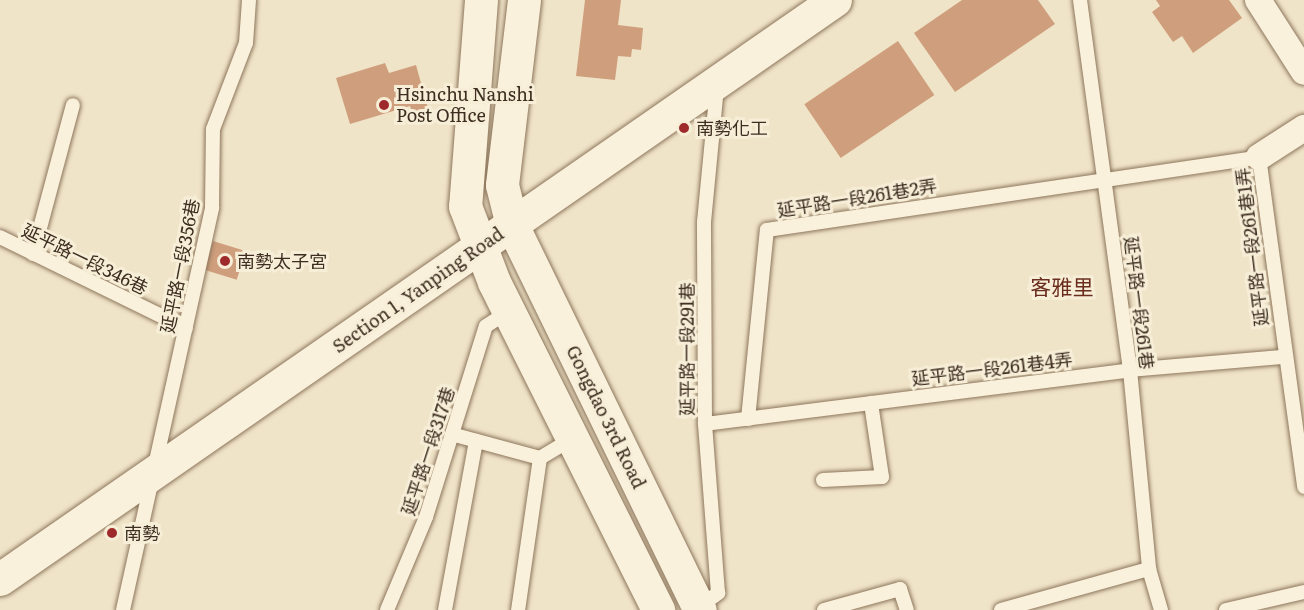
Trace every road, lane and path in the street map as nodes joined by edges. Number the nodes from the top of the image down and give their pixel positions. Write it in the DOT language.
graph roads {
  1 [pos="249,0"];
  2 [pos="481,0"];
  3 [pos="524,0"];
  4 [pos="836,0"];
  5 [pos="1080,0"];
  6 [pos="1258,0"];
  7 [pos="1304,72"];
  8 [pos="717,82"];
  9 [pos="73,105"];
  10 [pos="1304,128"];
  11 [pos="1259,157"];
  12 [pos="1105,178"];
  13 [pos="512,225"];
  14 [pos="0,237"];
  15 [pos="480,247"];
  16 [pos="33,255"];
  17 [pos="509,311"];
  18 [pos="186,328"];
  19 [pos="1283,357"];
  20 [pos="1130,370"];
  21 [pos="871,403"];
  22 [pos="748,419"];
  23 [pos="705,424"];
  24 [pos="454,435"];
  25 [pos="574,438"];
  26 [pos="476,441"];
  27 [pos="540,458"];
  28 [pos="156,471"];
  29 [pos="823,480"];
  30 [pos="1304,487"];
  31 [pos="1149,570"];
  32 [pos="0,579"];
  33 [pos="1304,592"];
  34 [pos="700,608"];
  35 [pos="123,610"];
  36 [pos="387,610"];
  37 [pos="445,610"];
  38 [pos="518,610"];
  39 [pos="658,610"];
  40 [pos="824,610"];
  41 [pos="907,610"];
  42 [pos="1001,610"];
  43 [pos="1161,610"];
  44 [pos="1227,610"];
  1 -- 18 [label="lane, 延平路一段356巷"];
  2 -- 15 [label="street, Gongdao 3rd Road"];
  3 -- 13 [label="street, Gongdao 3rd Road"];
  4 -- 8 [label="street, Section 1, Yanping Road"];
  5 -- 12 [label="lane, 延平路一段261巷"];
  6 -- 7 [label="street"];
  8 -- 13 [label="street, Section 1, Yanping Road"];
  8 -- 23 [label="lane, 延平路一段291巷"];
  9 -- 16 [label="lane"];
  10 -- 11 [label="street"];
  11 -- 12 [label="lane, 延平路一段261巷1弄"];
  11 -- 19 [label="lane, 延平路一段261巷1弄"];
  12 -- 20 [label="lane, 延平路一段261巷"];
  12 -- 22 [label="lane, 延平路一段261巷2弄"];
  13 -- 15 [label="street, Section 1, Yanping Road"];
  13 -- 34 [label="street, Gongdao 3rd Road"];
  14 -- 16 [label="lane, 延平路一段346巷"];
  15 -- 17 [label="street, Gongdao 3rd Road"];
  15 -- 28 [label="street, Section 1, Yanping Road"];
  16 -- 18 [label="lane, 延平路一段346巷"];
  17 -- 24 [label="lane, 延平路一段317巷"];
  17 -- 25 [label="street, Gongdao 3rd Road"];
  18 -- 28 [label="lane, 延平路一段356巷"];
  19 -- 20 [label="lane, 延平路一段261巷4弄"];
  19 -- 30 [label="lane, 延平路一段261巷1弄"];
  20 -- 21 [label="lane, 延平路一段261巷4弄"];
  20 -- 31 [label="lane, 延平路一段261巷"];
  21 -- 22 [label="lane, 延平路一段261巷4弄"];
  21 -- 29 [label="lane"];
  22 -- 23 [label="lane, 延平路一段261巷4弄"];
  23 -- 34 [label="lane, 延平路一段291巷"];
  24 -- 26 [label="lane"];
  24 -- 36 [label="lane, 延平路一段317巷"];
  25 -- 27 [label="lane"];
  25 -- 39 [label="street, Gongdao 3rd Road"];
  26 -- 27 [label="lane"];
  26 -- 37 [label="lane"];
  27 -- 38 [label="lane"];
  28 -- 32 [label="street, Section 1, Yanping Road"];
  28 -- 35 [label="lane, 延平路一段356巷"];
  31 -- 42 [label="lane"];
  31 -- 43 [label="lane, 延平路一段261巷"];
  33 -- 44 [label="lane"];
  40 -- 41 [label="lane"];
}
